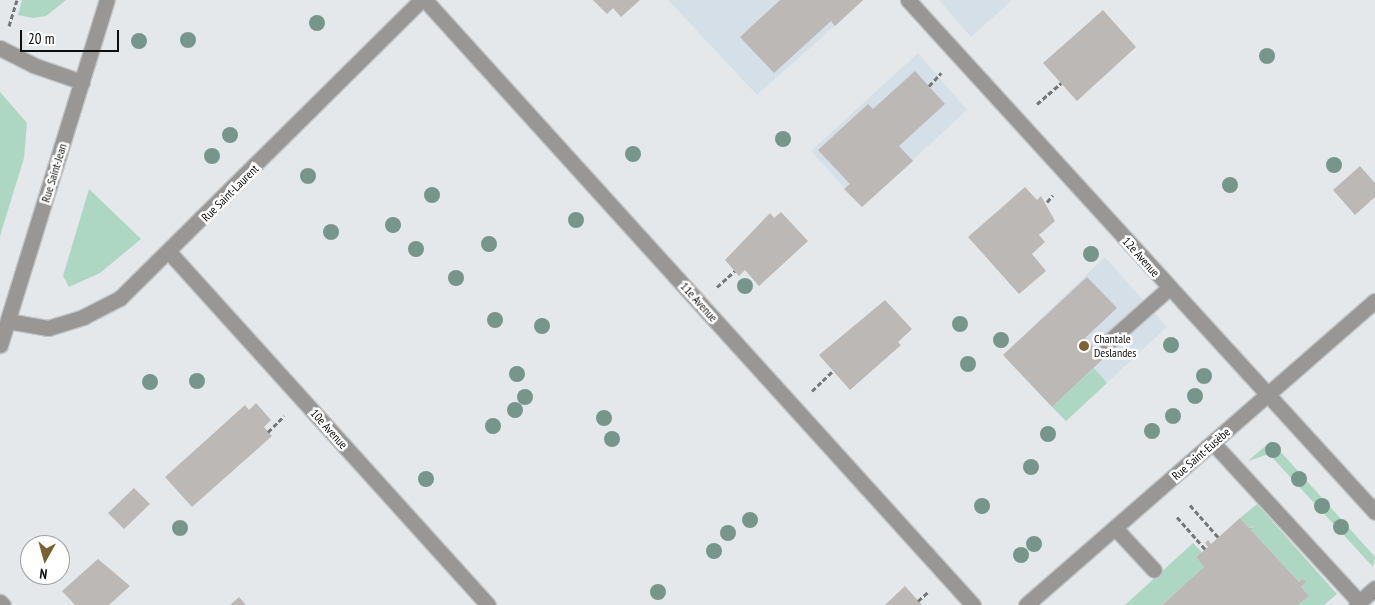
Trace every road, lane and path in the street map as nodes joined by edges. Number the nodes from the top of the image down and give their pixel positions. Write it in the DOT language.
graph roads {
  1 [pos="17,0"];
  2 [pos="107,0"];
  3 [pos="423,0"];
  4 [pos="908,0"];
  5 [pos="12,17"];
  6 [pos="0,48"];
  7 [pos="941,73"];
  8 [pos="82,82"];
  9 [pos="929,86"];
  10 [pos="1053,196"];
  11 [pos="1047,202"];
  12 [pos="170,253"];
  13 [pos="1169,288"];
  14 [pos="1375,301"];
  15 [pos="8,321"];
  16 [pos="1107,343"];
  17 [pos="0,345"];
  18 [pos="1268,396"];
  19 [pos="284,416"];
  20 [pos="268,432"];
  21 [pos="1213,443"];
  22 [pos="1190,506"];
  23 [pos="1375,512"];
  24 [pos="1177,517"];
  25 [pos="1116,528"];
  26 [pos="1218,538"];
  27 [pos="1205,549"];
  28 [pos="1154,570"];
  29 [pos="1375,588"];
  30 [pos="928,592"];
  31 [pos="918,601"];
  32 [pos="1357,604"];
  33 [pos="488,605"];
  34 [pos="973,605"];
  35 [pos="1026,605"];
  1 -- 5 [label="path"];
  2 -- 8 [label="street, Rue Saint-Jean"];
  3 -- 12 [label="street, Rue Saint-Laurent"];
  3 -- 34 [label="street, 11e Avenue"];
  4 -- 13 [label="street, 12e Avenue"];
  6 -- 8 [label="street"];
  7 -- 9 [label="path"];
  8 -- 15 [label="street, Rue Saint-Jean"];
  10 -- 11 [label="path"];
  12 -- 15 [label="street, Rue Saint-Laurent"];
  12 -- 33 [label="street, 10e Avenue"];
  13 -- 16 [label="street"];
  13 -- 18 [label="street, 12e Avenue"];
  14 -- 18 [label="street, Rue Saint-Eusèbe"];
  15 -- 17 [label="street, Rue Saint-Jean"];
  18 -- 21 [label="street, Rue Saint-Eusèbe"];
  18 -- 23 [label="street, 12e Avenue"];
  19 -- 20 [label="path"];
  21 -- 25 [label="street, Rue Saint-Eusèbe"];
  21 -- 32 [label="street"];
  22 -- 26 [label="path"];
  24 -- 27 [label="path"];
  25 -- 28 [label="street"];
  25 -- 35 [label="street, Rue Saint-Eusèbe"];
  29 -- 32 [label="street"];
  30 -- 31 [label="path"];
}
